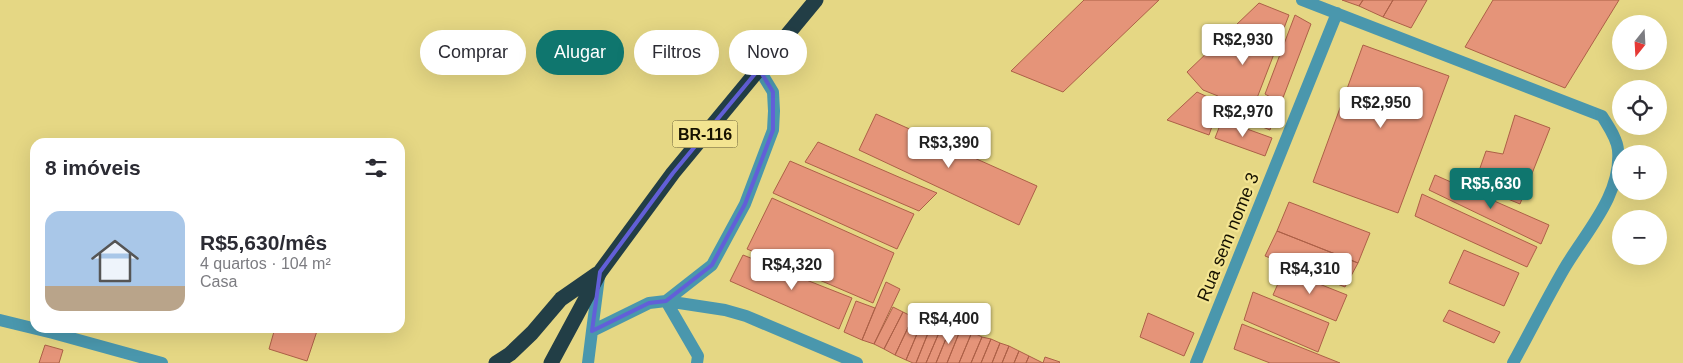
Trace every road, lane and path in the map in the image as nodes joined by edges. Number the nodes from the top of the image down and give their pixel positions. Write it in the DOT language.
graph roads {
  1 [pos="815,0"];
  2 [pos="1302,0"];
  3 [pos="1337,13"];
  4 [pos="790,30"];
  5 [pos="753,75"];
  6 [pos="763,75"];
  7 [pos="600,272"];
  8 [pos="666,302"];
  9 [pos="0,320"];
  10 [pos="30,327"];
  11 [pos="592,331"];
  12 [pos="53,333"];
  13 [pos="162,363"];
  14 [pos="496,363"];
  15 [pos="551,363"];
  16 [pos="588,363"];
  17 [pos="697,363"];
  18 [pos="857,363"];
  19 [pos="1196,363"];
  20 [pos="1513,363"];
  1 -- 4 [label="highway, BR-116"];
  2 -- 3 [label="street"];
  3 -- 19 [label="street, Rua sem nome 3"];
  3 -- 20 [label="street"];
  5 -- 7 [label="highway, BR-116"];
  6 -- 8 [label="street"];
  7 -- 11 [label="street"];
  7 -- 14 [label="highway"];
  7 -- 15 [label="highway, BR-116"];
  8 -- 11 [label="street"];
  8 -- 17 [label="street"];
  8 -- 18 [label="street"];
  9 -- 10 [label="street"];
  11 -- 16 [label="street"];
  12 -- 13 [label="street"];
}
